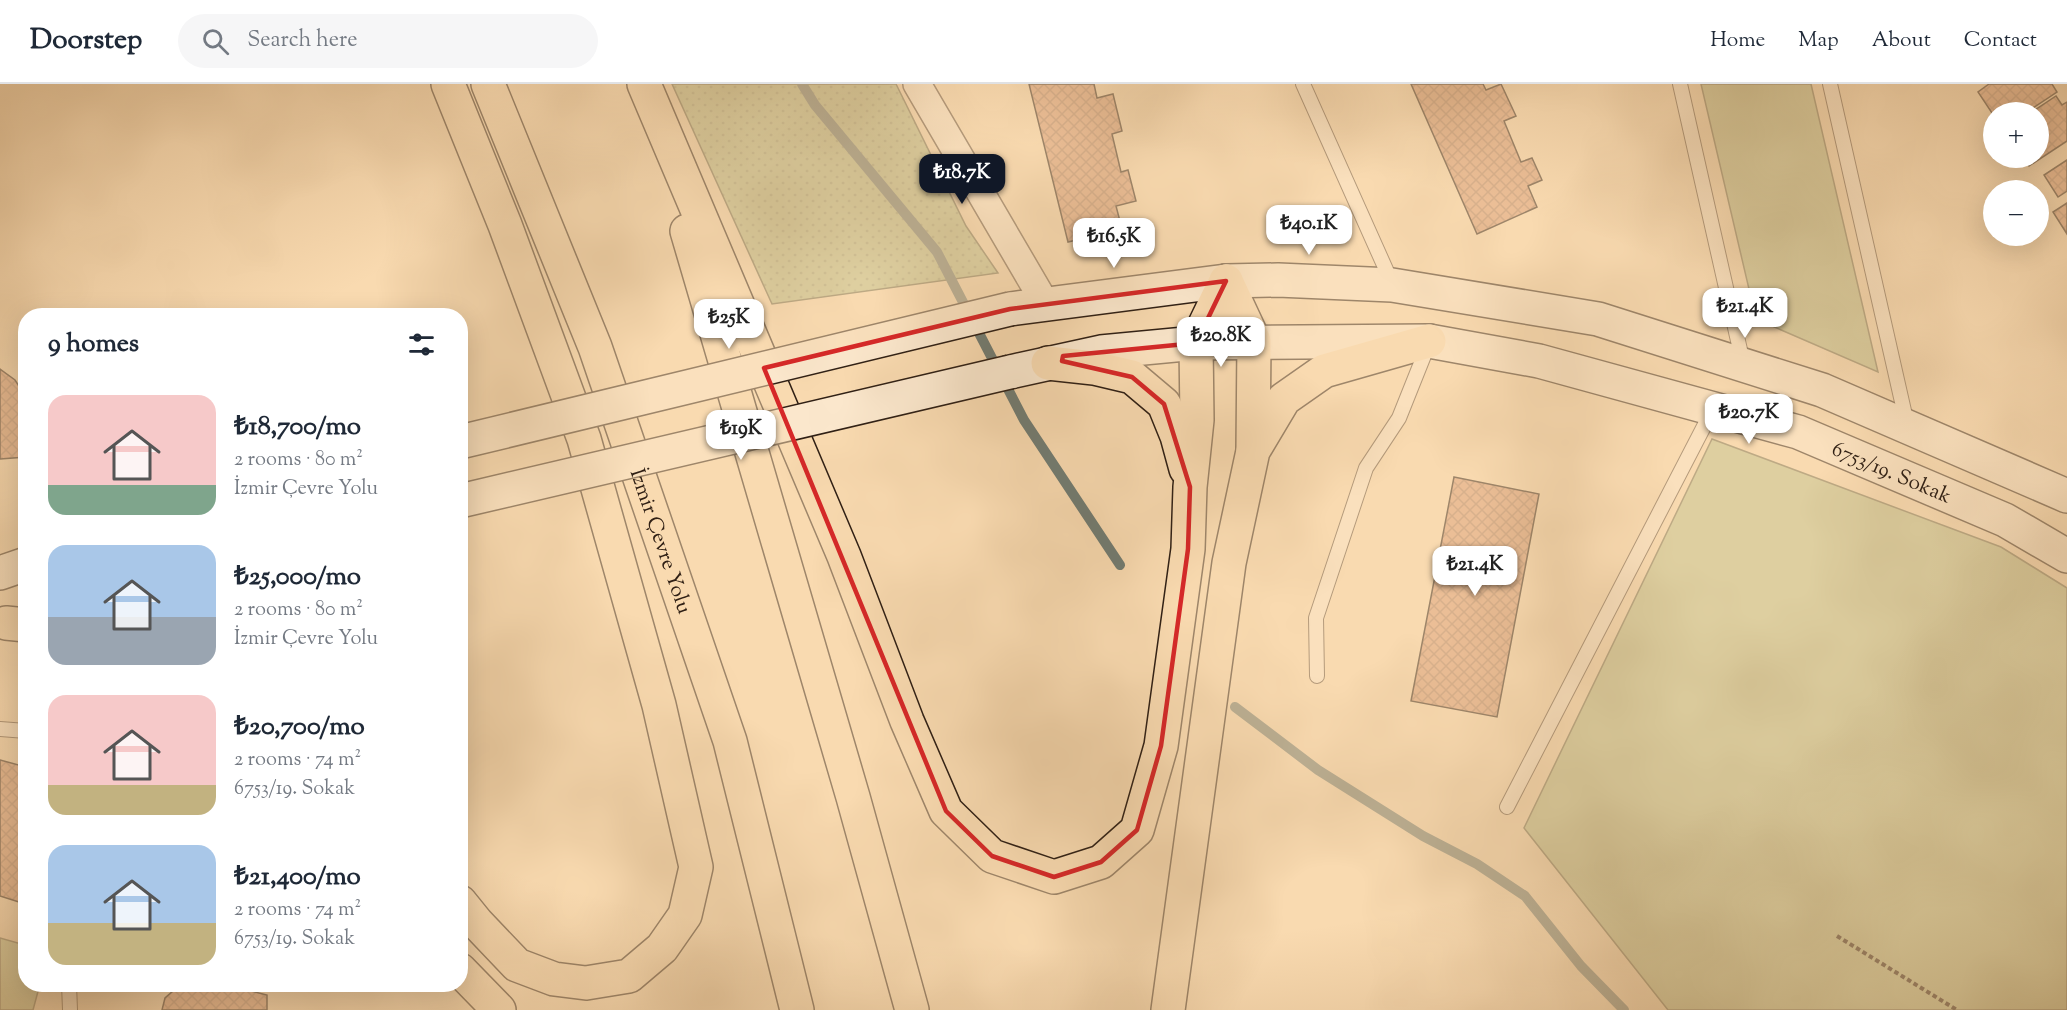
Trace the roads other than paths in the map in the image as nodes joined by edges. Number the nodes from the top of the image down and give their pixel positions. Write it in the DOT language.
graph roads {
  1 [pos="448,84"];
  2 [pos="488,84"];
  3 [pos="644,84"];
  4 [pos="917,84"];
  5 [pos="1303,84"];
  6 [pos="1680,84"];
  7 [pos="1830,84"];
  8 [pos="1226,281"];
  9 [pos="1392,285"];
  10 [pos="1045,303"];
  11 [pos="1254,341"];
  12 [pos="1430,341"];
  13 [pos="1196,344"];
  14 [pos="1048,363"];
  15 [pos="1743,365"];
  16 [pos="1713,409"];
  17 [pos="1907,426"];
  18 [pos="468,440"];
  19 [pos="1253,451"];
  20 [pos="1190,487"];
  21 [pos="2067,496"];
  22 [pos="468,499"];
  23 [pos="2067,556"];
  24 [pos="18,567"];
  25 [pos="0,573"];
  26 [pos="1317,676"];
  27 [pos="0,729"];
  28 [pos="18,730"];
  29 [pos="1507,807"];
  30 [pos="468,912"];
  31 [pos="468,978"];
  32 [pos="69,992"];
  33 [pos="70,1010"];
  34 [pos="499,1010"];
  35 [pos="797,1010"];
  36 [pos="912,1010"];
  37 [pos="1168,1010"];
  1 -- 30 [label="highway"];
  2 -- 35 [label="highway, İzmir Çevre Yolu"];
  3 -- 20 [label="highway"];
  3 -- 36 [label="highway"];
  4 -- 10 [label="street"];
  5 -- 9 [label="lane"];
  6 -- 15 [label="lane"];
  7 -- 17 [label="lane"];
  8 -- 9 [label="street"];
  8 -- 10 [label="street"];
  8 -- 11 [label="highway"];
  8 -- 13 [label="highway"];
  9 -- 15 [label="street"];
  10 -- 18 [label="street, bridge"];
  11 -- 12 [label="street, 6753/19. Sokak"];
  11 -- 13 [label="street, 6753/19. Sokak"];
  11 -- 19 [label="highway"];
  12 -- 16 [label="street, 6753/19. Sokak"];
  12 -- 19 [label="highway"];
  12 -- 26 [label="lane"];
  13 -- 14 [label="street, 6753/19. Sokak"];
  13 -- 20 [label="highway"];
  14 -- 20 [label="highway"];
  14 -- 22 [label="street, 6753/19. Sokak, bridge"];
  15 -- 17 [label="street"];
  16 -- 23 [label="street, 6753/19. Sokak"];
  16 -- 29 [label="lane"];
  17 -- 21 [label="street"];
  19 -- 37 [label="highway"];
  24 -- 25 [label="street"];
  27 -- 28 [label="lane"];
  31 -- 34 [label="highway"];
  32 -- 33 [label="lane"];
}
